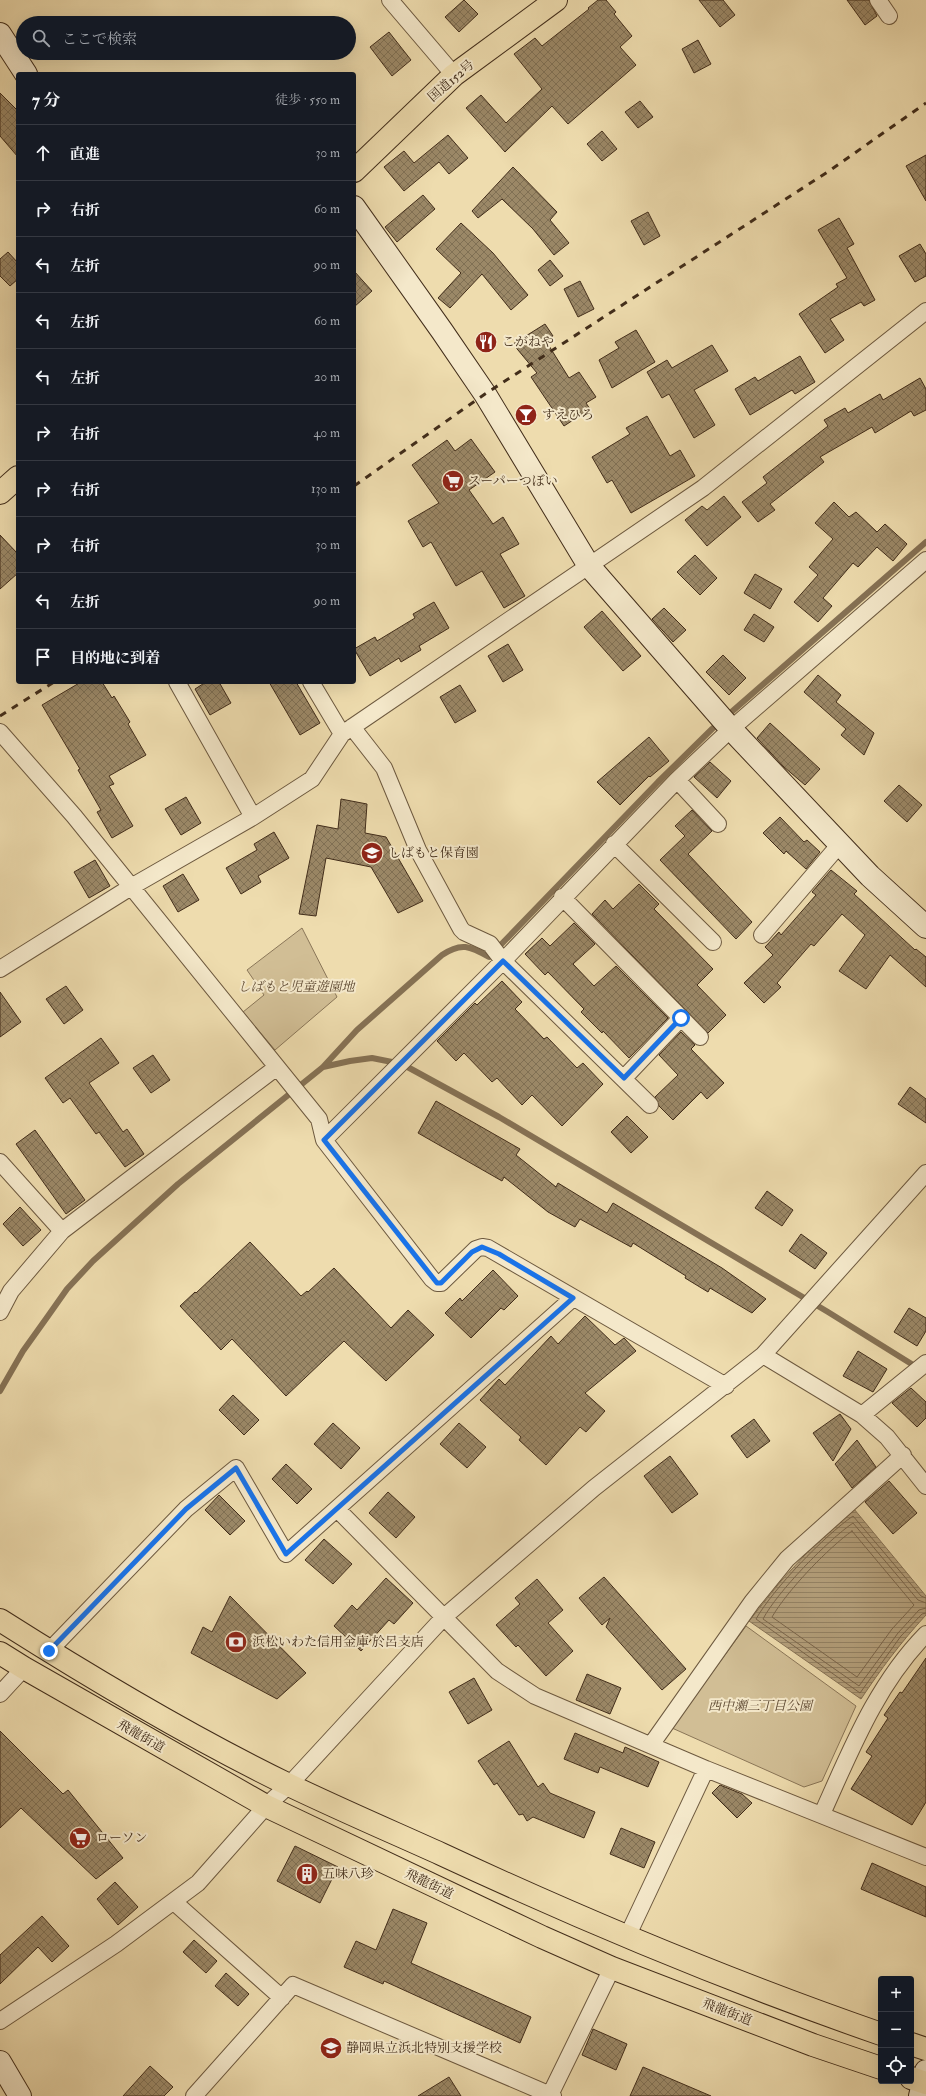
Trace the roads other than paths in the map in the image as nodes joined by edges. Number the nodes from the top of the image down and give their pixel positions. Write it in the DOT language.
graph roads {
  1 [pos="390,0"];
  2 [pos="556,0"];
  3 [pos="878,0"];
  4 [pos="889,16"];
  5 [pos="0,34"];
  6 [pos="16,59"];
  7 [pos="17,60"];
  8 [pos="25,72"];
  9 [pos="454,76"];
  10 [pos="356,169"];
  11 [pos="356,210"];
  12 [pos="926,311"];
  13 [pos="16,479"];
  14 [pos="0,493"];
  15 [pos="926,560"];
  16 [pos="589,566"];
  17 [pos="178,684"];
  18 [pos="312,684"];
  19 [pos="724,722"];
  20 [pos="347,731"];
  21 [pos="0,732"];
  22 [pos="677,780"];
  23 [pos="253,817"];
  24 [pos="718,824"];
  25 [pos="614,844"];
  26 [pos="840,844"];
  27 [pos="131,887"];
  28 [pos="562,897"];
  29 [pos="926,927"];
  30 [pos="762,935"];
  31 [pos="713,942"];
  32 [pos="498,954"];
  33 [pos="0,969"];
  34 [pos="681,1018"];
  35 [pos="700,1037"];
  36 [pos="280,1071"];
  37 [pos="624,1078"];
  38 [pos="650,1105"];
  39 [pos="324,1140"];
  40 [pos="0,1162"];
  41 [pos="926,1173"];
  42 [pos="62,1231"];
  43 [pos="573,1298"];
  44 [pos="0,1312"];
  45 [pos="763,1355"];
  46 [pos="926,1363"];
  47 [pos="726,1386"];
  48 [pos="862,1415"];
  49 [pos="903,1455"];
  50 [pos="926,1486"];
  51 [pos="337,1509"];
  52 [pos="444,1617"];
  53 [pos="0,1620"];
  54 [pos="926,1634"];
  55 [pos="49,1651"];
  56 [pos="0,1653"];
  57 [pos="24,1668"];
  58 [pos="0,1694"];
  59 [pos="650,1745"];
  60 [pos="706,1769"];
  61 [pos="289,1785"];
  62 [pos="266,1806"];
  63 [pos="822,1814"];
  64 [pos="926,1857"];
  65 [pos="174,1902"];
  66 [pos="627,1937"];
  67 [pos="612,1968"];
  68 [pos="282,1998"];
  69 [pos="0,2021"];
  70 [pos="878,2033"];
  71 [pos="914,2045"];
  72 [pos="926,2049"];
  73 [pos="0,2062"];
  74 [pos="878,2067"];
  75 [pos="552,2095"];
  76 [pos="20,2096"];
  77 [pos="194,2096"];
  1 -- 9 [label="street"];
  2 -- 9 [label="highway, 国道152号"];
  3 -- 4 [label="street"];
  5 -- 6 [label="street"];
  7 -- 8 [label="street"];
  9 -- 10 [label="highway, 国道152号"];
  11 -- 16 [label="street"];
  12 -- 16 [label="street"];
  13 -- 14 [label="highway"];
  15 -- 19 [label="street"];
  16 -- 19 [label="street"];
  16 -- 20 [label="street"];
  17 -- 23 [label="street"];
  18 -- 20 [label="street"];
  19 -- 22 [label="street"];
  19 -- 26 [label="street"];
  20 -- 23 [label="street"];
  20 -- 32 [label="street"];
  21 -- 27 [label="street"];
  22 -- 24 [label="street"];
  22 -- 25 [label="street"];
  23 -- 27 [label="street"];
  25 -- 28 [label="street"];
  25 -- 31 [label="street"];
  26 -- 29 [label="street"];
  26 -- 30 [label="street"];
  27 -- 33 [label="street"];
  27 -- 36 [label="street"];
  28 -- 32 [label="street"];
  28 -- 34 [label="street"];
  32 -- 37 [label="street"];
  32 -- 39 [label="street"];
  34 -- 35 [label="street"];
  34 -- 37 [label="street"];
  36 -- 39 [label="street"];
  36 -- 42 [label="street"];
  37 -- 38 [label="street"];
  39 -- 43 [label="street"];
  40 -- 42 [label="street"];
  41 -- 45 [label="street"];
  42 -- 44 [label="street"];
  43 -- 47 [label="street"];
  43 -- 51 [label="street"];
  45 -- 47 [label="street"];
  45 -- 48 [label="street"];
  46 -- 48 [label="street"];
  47 -- 52 [label="street"];
  48 -- 49 [label="street"];
  49 -- 50 [label="street"];
  49 -- 59 [label="street"];
  51 -- 52 [label="street"];
  51 -- 55 [label="street"];
  52 -- 59 [label="street"];
  52 -- 61 [label="street"];
  53 -- 55 [label="highway, 飛龍街道"];
  54 -- 63 [label="street"];
  55 -- 61 [label="highway, 飛龍街道"];
  56 -- 57 [label="highway, 飛龍街道"];
  57 -- 58 [label="street"];
  57 -- 62 [label="highway, 飛龍街道"];
  59 -- 60 [label="street"];
  60 -- 63 [label="street"];
  60 -- 66 [label="street"];
  61 -- 62 [label="street"];
  61 -- 66 [label="highway, 飛龍街道"];
  62 -- 65 [label="street"];
  62 -- 67 [label="highway, 飛龍街道"];
  63 -- 64 [label="street"];
  65 -- 68 [label="street"];
  65 -- 69 [label="street"];
  66 -- 70 [label="highway, 飛龍街道"];
  67 -- 74 [label="highway, 飛龍街道"];
  67 -- 75 [label="street"];
  68 -- 75 [label="street"];
  68 -- 77 [label="street"];
  71 -- 72 [label="highway"];
  73 -- 76 [label="street"];
}
